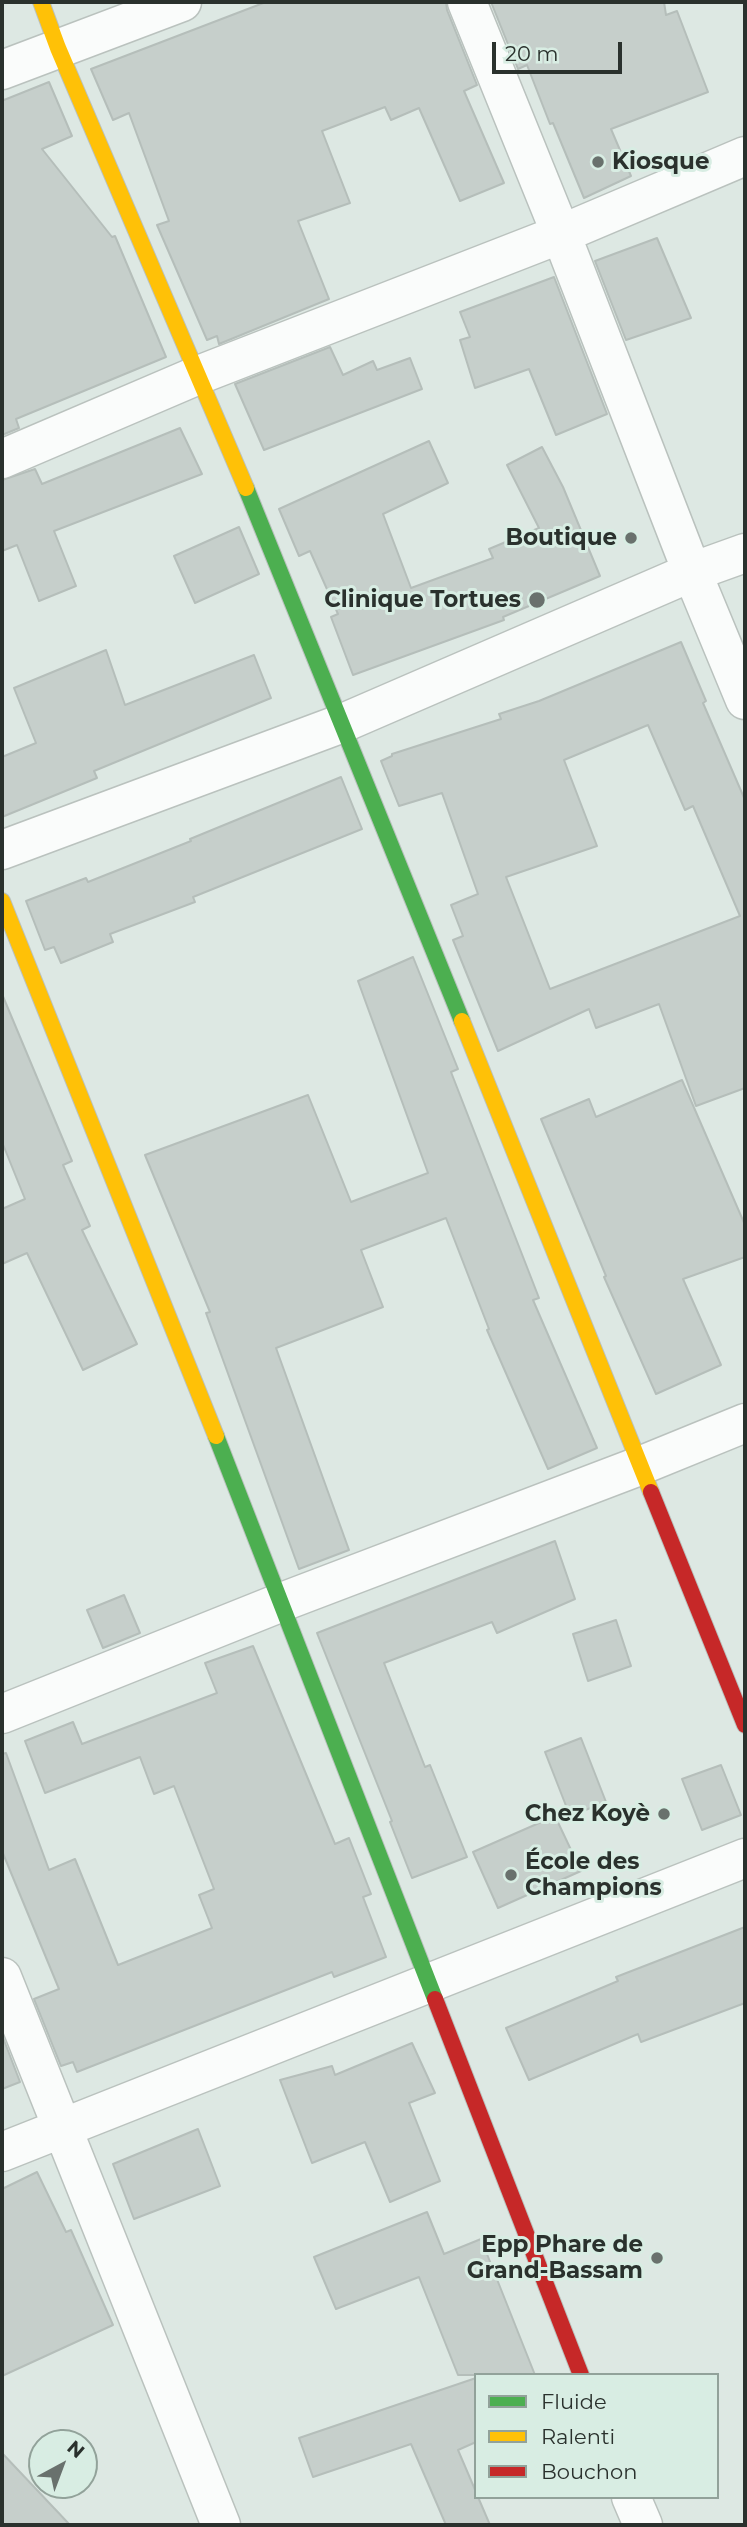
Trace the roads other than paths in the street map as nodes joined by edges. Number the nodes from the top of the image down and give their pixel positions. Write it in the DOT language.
graph roads {
  1 [pos="41,2"];
  2 [pos="182,2"];
  3 [pos="467,2"];
  4 [pos="58,48"];
  5 [pos="2,70"];
  6 [pos="745,156"];
  7 [pos="561,234"];
  8 [pos="196,376"];
  9 [pos="2,459"];
  10 [pos="745,553"];
  11 [pos="692,572"];
  12 [pos="745,700"];
  13 [pos="343,723"];
  14 [pos="2,849"];
  15 [pos="2,901"];
  16 [pos="745,1423"];
  17 [pos="642,1465"];
  18 [pos="282,1602"];
  19 [pos="2,1713"];
  20 [pos="745,1726"];
  21 [pos="745,1858"];
  22 [pos="2,1978"];
  23 [pos="428,1983"];
  24 [pos="64,2129"];
  25 [pos="2,2152"];
  26 [pos="580,2373"];
  27 [pos="632,2499"];
  28 [pos="221,2525"];
  29 [pos="643,2525"];
  1 -- 4 [label="street"];
  2 -- 4 [label="street"];
  3 -- 7 [label="street"];
  4 -- 5 [label="street"];
  4 -- 8 [label="street"];
  6 -- 7 [label="street"];
  7 -- 8 [label="street"];
  7 -- 11 [label="street"];
  8 -- 9 [label="street"];
  8 -- 13 [label="street"];
  10 -- 11 [label="street"];
  11 -- 12 [label="street"];
  11 -- 13 [label="street"];
  13 -- 14 [label="street"];
  13 -- 17 [label="street"];
  15 -- 18 [label="street"];
  16 -- 17 [label="street"];
  17 -- 18 [label="street"];
  17 -- 20 [label="street"];
  18 -- 19 [label="street"];
  18 -- 23 [label="street"];
  21 -- 23 [label="street"];
  22 -- 24 [label="street"];
  23 -- 24 [label="street"];
  23 -- 26 [label="street"];
  24 -- 25 [label="street"];
  24 -- 28 [label="street"];
  27 -- 29 [label="street"];
}
